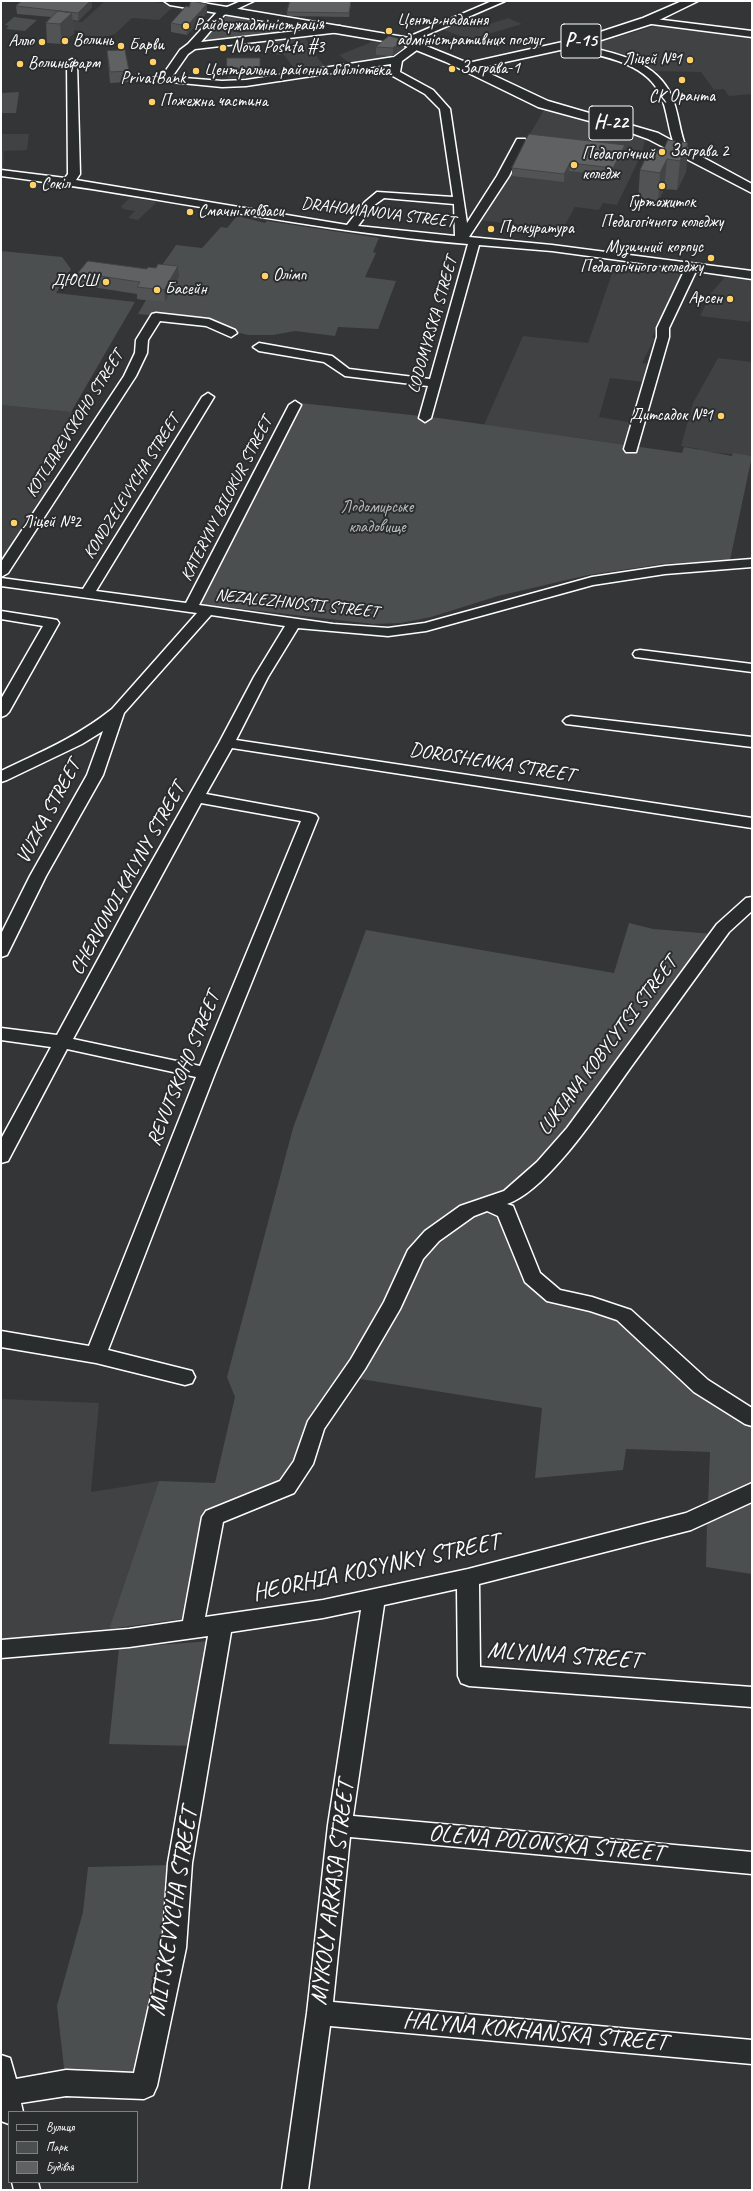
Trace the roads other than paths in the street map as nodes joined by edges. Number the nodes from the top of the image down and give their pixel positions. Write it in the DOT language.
graph roads {
  1 [pos="170,1"];
  2 [pos="249,1"];
  3 [pos="500,1"];
  4 [pos="692,1"];
  5 [pos="226,10"];
  6 [pos="647,21"];
  7 [pos="340,29"];
  8 [pos="752,34"];
  9 [pos="404,41"];
  10 [pos="417,45"];
  11 [pos="566,45"];
  12 [pos="192,46"];
  13 [pos="397,60"];
  14 [pos="72,62"];
  15 [pos="466,67"];
  16 [pos="521,141"];
  17 [pos="673,145"];
  18 [pos="1,173"];
  19 [pos="69,181"];
  20 [pos="752,189"];
  21 [pos="459,201"];
  22 [pos="350,229"];
  23 [pos="461,241"];
  24 [pos="474,242"];
  25 [pos="692,267"];
  26 [pos="752,275"];
  27 [pos="231,333"];
  28 [pos="259,347"];
  29 [pos="435,383"];
  30 [pos="208,397"];
  31 [pos="295,405"];
  32 [pos="425,418"];
  33 [pos="632,449"];
  34 [pos="752,563"];
  35 [pos="1,573"];
  36 [pos="1,582"];
  37 [pos="86,595"];
  38 [pos="190,609"];
  39 [pos="206,612"];
  40 [pos="1,615"];
  41 [pos="294,623"];
  42 [pos="640,654"];
  43 [pos="752,668"];
  44 [pos="1,712"];
  45 [pos="117,712"];
  46 [pos="571,721"];
  47 [pos="752,742"];
  48 [pos="227,743"];
  49 [pos="1,777"];
  50 [pos="197,797"];
  51 [pos="752,823"];
  52 [pos="752,902"];
  53 [pos="1,951"];
  54 [pos="1,1034"];
  55 [pos="61,1042"];
  56 [pos="206,1073"];
  57 [pos="1,1156"];
  58 [pos="489,1205"];
  59 [pos="1,1339"];
  60 [pos="96,1354"];
  61 [pos="185,1377"];
  62 [pos="752,1418"];
  63 [pos="752,1492"];
  64 [pos="468,1578"];
  65 [pos="374,1597"];
  66 [pos="221,1625"];
  67 [pos="192,1629"];
  68 [pos="1,1649"];
  69 [pos="752,1697"];
  70 [pos="340,1825"];
  71 [pos="752,1863"];
  72 [pos="319,2013"];
  73 [pos="752,2052"];
  74 [pos="1,2068"];
  75 [pos="8,2103"];
  76 [pos="295,2190"];
  1 -- 5 [label="main road, Н-22"];
  2 -- 5 [label="street"];
  3 -- 9 [label="street"];
  4 -- 6 [label="main road, Р-15"];
  5 -- 7 [label="main road, Н-22"];
  5 -- 12 [label="street"];
  6 -- 8 [label="street"];
  6 -- 11 [label="main road, Р-15"];
  7 -- 9 [label="main road, Н-22"];
  7 -- 12 [label="street"];
  9 -- 10 [label="main road, Н-22"];
  10 -- 13 [label="street"];
  10 -- 15 [label="main road, Н-22"];
  11 -- 15 [label="main road, Р-15"];
  11 -- 17 [label="street"];
  12 -- 13 [label="street"];
  13 -- 21 [label="street"];
  14 -- 19 [label="street"];
  15 -- 17 [label="main road, Н-22"];
  16 -- 23 [label="street"];
  17 -- 20 [label="main road, Н-22"];
  18 -- 19 [label="street, DRAHOMANOVA STREET"];
  19 -- 22 [label="street, DRAHOMANOVA STREET"];
  21 -- 22 [label="street"];
  21 -- 23 [label="street"];
  22 -- 23 [label="street, DRAHOMANOVA STREET"];
  23 -- 24 [label="street, DRAHOMANOVA STREET"];
  24 -- 25 [label="street, DRAHOMANOVA STREET"];
  24 -- 29 [label="street, LODOMYRSKA STREET"];
  25 -- 26 [label="street, DRAHOMANOVA STREET"];
  25 -- 33 [label="street"];
  27 -- 35 [label="street, KOTLIAREVSKOHO STREET"];
  28 -- 29 [label="street"];
  29 -- 32 [label="street, LODOMYRSKA STREET"];
  30 -- 37 [label="street, KONDZELEVYCHA STREET"];
  31 -- 38 [label="street, KATERYNY BILOKUR STREET"];
  34 -- 41 [label="street, NEZALEZHNOSTI STREET"];
  36 -- 37 [label="street, NEZALEZHNOSTI STREET"];
  37 -- 38 [label="street, NEZALEZHNOSTI STREET"];
  38 -- 39 [label="street, NEZALEZHNOSTI STREET"];
  39 -- 41 [label="street, NEZALEZHNOSTI STREET"];
  39 -- 45 [label="street"];
  40 -- 44 [label="street"];
  41 -- 48 [label="street, CHERVONOI KALYNY STREET"];
  42 -- 43 [label="street"];
  45 -- 49 [label="street"];
  45 -- 53 [label="street, VUZKA STREET"];
  46 -- 47 [label="street"];
  48 -- 50 [label="street, CHERVONOI KALYNY STREET"];
  48 -- 51 [label="street, DOROSHENKA STREET"];
  50 -- 55 [label="street, CHERVONOI KALYNY STREET"];
  50 -- 56 [label="street, REVUTSKOHO STREET"];
  52 -- 58 [label="street, LUKIANA KOBYLYTSI STREET"];
  54 -- 55 [label="street"];
  55 -- 56 [label="street"];
  55 -- 57 [label="street, CHERVONOI KALYNY STREET"];
  56 -- 60 [label="street, REVUTSKOHO STREET"];
  58 -- 62 [label="street"];
  58 -- 67 [label="street, LUKIANA KOBYLYTSI STREET"];
  59 -- 60 [label="street"];
  60 -- 61 [label="street"];
  63 -- 64 [label="street, HEORHIA KOSYNKY STREET"];
  64 -- 65 [label="street, HEORHIA KOSYNKY STREET"];
  64 -- 69 [label="street, MLYNNA STREET"];
  65 -- 66 [label="street, HEORHIA KOSYNKY STREET"];
  65 -- 70 [label="street, MYKOLY ARKASA STREET"];
  66 -- 67 [label="street, HEORHIA KOSYNKY STREET"];
  66 -- 75 [label="street, MITSKEVYCHA STREET"];
  67 -- 68 [label="street, HEORHIA KOSYNKY STREET"];
  70 -- 71 [label="street, OLENA POLONSKA STREET"];
  70 -- 72 [label="street, MYKOLY ARKASA STREET"];
  72 -- 73 [label="street, HALYNA KOKHANSKA STREET"];
  72 -- 76 [label="street, MYKOLY ARKASA STREET"];
  74 -- 75 [label="street"];
}
